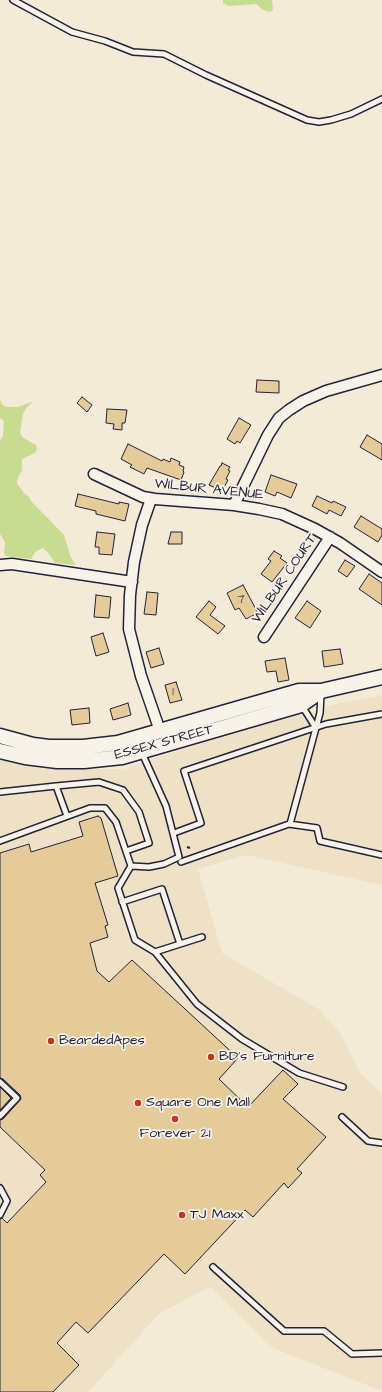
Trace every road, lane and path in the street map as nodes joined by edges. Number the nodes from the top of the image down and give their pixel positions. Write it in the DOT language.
graph roads {
  1 [pos="13,0"];
  2 [pos="382,99"];
  3 [pos="382,375"];
  4 [pos="94,474"];
  5 [pos="151,499"];
  6 [pos="234,505"];
  7 [pos="330,537"];
  8 [pos="0,565"];
  9 [pos="382,572"];
  10 [pos="132,582"];
  11 [pos="264,637"];
  12 [pos="382,677"];
  13 [pos="321,691"];
  14 [pos="301,705"];
  15 [pos="382,714"];
  16 [pos="316,728"];
  17 [pos="160,731"];
  18 [pos="0,736"];
  19 [pos="135,738"];
  20 [pos="0,751"];
  21 [pos="141,752"];
  22 [pos="56,786"];
  23 [pos="0,792"];
  24 [pos="67,816"];
  25 [pos="290,824"];
  26 [pos="174,833"];
  27 [pos="0,841"];
  28 [pos="126,851"];
  29 [pos="382,855"];
  30 [pos="181,862"];
  31 [pos="131,866"];
  32 [pos="122,902"];
  33 [pos="202,937"];
  34 [pos="180,944"];
  35 [pos="155,952"];
  36 [pos="0,1082"];
  37 [pos="343,1087"];
  38 [pos="0,1116"];
  39 [pos="342,1117"];
  40 [pos="382,1143"];
  41 [pos="0,1188"];
  42 [pos="0,1214"];
  43 [pos="212,1267"];
  44 [pos="382,1353"];
  1 -- 2 [label="lane"];
  3 -- 6 [label="street"];
  4 -- 5 [label="street, WILBUR AVENUE"];
  5 -- 6 [label="street, WILBUR AVENUE"];
  5 -- 10 [label="street"];
  6 -- 7 [label="street, WILBUR AVENUE"];
  7 -- 9 [label="street, WILBUR AVENUE"];
  7 -- 11 [label="street, WILBUR COURT"];
  8 -- 10 [label="street"];
  10 -- 17 [label="street"];
  12 -- 13 [label="main road, ESSEX STREET"];
  13 -- 14 [label="main road, ESSEX STREET"];
  13 -- 16 [label="lane"];
  13 -- 17 [label="main road, ESSEX STREET"];
  14 -- 16 [label="lane"];
  14 -- 21 [label="main road, ESSEX STREET"];
  15 -- 16 [label="lane"];
  16 -- 25 [label="lane"];
  16 -- 26 [label="lane"];
  17 -- 19 [label="main road, ESSEX STREET"];
  18 -- 19 [label="main road, ESSEX STREET"];
  19 -- 21 [label="lane"];
  20 -- 21 [label="main road, ESSEX STREET"];
  21 -- 26 [label="lane"];
  22 -- 23 [label="lane"];
  22 -- 24 [label="lane"];
  22 -- 28 [label="lane"];
  24 -- 27 [label="lane"];
  24 -- 28 [label="lane"];
  25 -- 29 [label="lane"];
  25 -- 30 [label="lane"];
  26 -- 31 [label="lane"];
  28 -- 31 [label="lane"];
  31 -- 32 [label="lane"];
  32 -- 34 [label="lane"];
  32 -- 35 [label="lane"];
  33 -- 34 [label="lane"];
  34 -- 35 [label="lane"];
  35 -- 37 [label="lane"];
  36 -- 38 [label="lane"];
  39 -- 40 [label="lane"];
  41 -- 42 [label="lane"];
  43 -- 44 [label="lane"];
}
